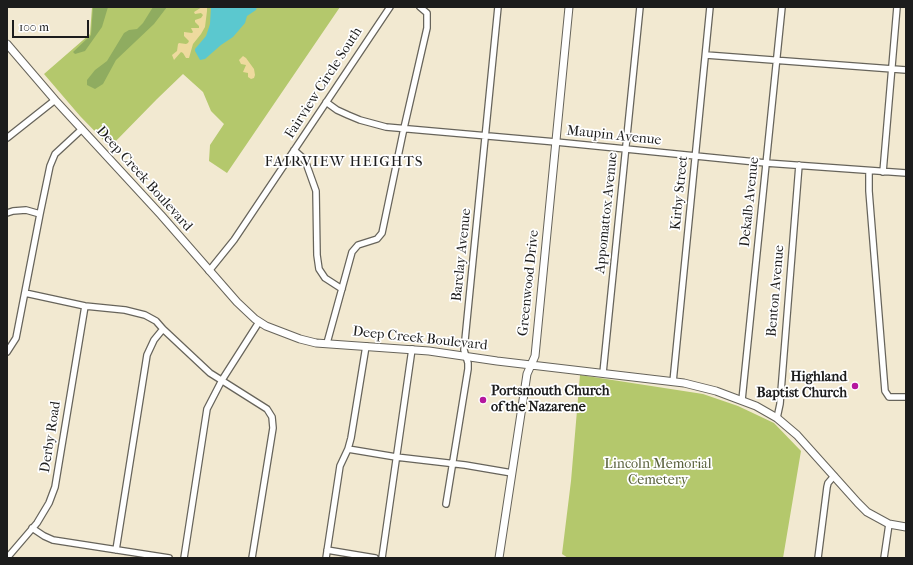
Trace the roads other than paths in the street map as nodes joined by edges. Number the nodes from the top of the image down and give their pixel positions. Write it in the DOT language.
graph roads {
  1 [pos="390,7"];
  2 [pos="420,7"];
  3 [pos="498,7"];
  4 [pos="569,7"];
  5 [pos="640,7"];
  6 [pos="710,7"];
  7 [pos="782,7"];
  8 [pos="896,7"];
  9 [pos="8,48"];
  10 [pos="706,55"];
  11 [pos="776,61"];
  12 [pos="892,69"];
  13 [pos="906,70"];
  14 [pos="55,100"];
  15 [pos="326,102"];
  16 [pos="404,128"];
  17 [pos="82,129"];
  18 [pos="486,136"];
  19 [pos="7,138"];
  20 [pos="556,142"];
  21 [pos="294,150"];
  22 [pos="625,150"];
  23 [pos="696,157"];
  24 [pos="766,163"];
  25 [pos="799,165"];
  26 [pos="869,171"];
  27 [pos="883,172"];
  28 [pos="906,174"];
  29 [pos="7,214"];
  30 [pos="40,214"];
  31 [pos="209,271"];
  32 [pos="342,289"];
  33 [pos="25,294"];
  34 [pos="85,306"];
  35 [pos="259,322"];
  36 [pos="163,329"];
  37 [pos="327,343"];
  38 [pos="366,346"];
  39 [pos="412,349"];
  40 [pos="7,352"];
  41 [pos="466,356"];
  42 [pos="531,365"];
  43 [pos="603,373"];
  44 [pos="222,380"];
  45 [pos="673,382"];
  46 [pos="906,398"];
  47 [pos="742,400"];
  48 [pos="777,418"];
  49 [pos="348,449"];
  50 [pos="396,457"];
  51 [pos="453,464"];
  52 [pos="512,473"];
  53 [pos="834,476"];
  54 [pos="446,504"];
  55 [pos="889,524"];
  56 [pos="906,527"];
  57 [pos="32,528"];
  58 [pos="116,550"];
  59 [pos="327,550"];
  60 [pos="7,558"];
  61 [pos="169,558"];
  62 [pos="184,558"];
  63 [pos="252,558"];
  64 [pos="326,558"];
  65 [pos="375,558"];
  66 [pos="382,558"];
  67 [pos="499,558"];
  68 [pos="818,558"];
  69 [pos="884,558"];
  1 -- 15 [label="street, Fairview Circle South"];
  2 -- 16 [label="street"];
  3 -- 18 [label="street, Barclay Avenue"];
  4 -- 20 [label="street, Greenwood Drive"];
  5 -- 22 [label="street, Appomattox Avenue"];
  6 -- 10 [label="street, Kirby Street"];
  7 -- 11 [label="street, Dekalb Avenue"];
  8 -- 12 [label="street"];
  9 -- 14 [label="street, Deep Creek Boulevard"];
  10 -- 11 [label="street"];
  10 -- 23 [label="street, Kirby Street"];
  11 -- 12 [label="street"];
  11 -- 24 [label="street, Dekalb Avenue"];
  12 -- 13 [label="street"];
  12 -- 27 [label="street"];
  14 -- 17 [label="street, Deep Creek Boulevard"];
  14 -- 19 [label="street"];
  15 -- 16 [label="street, Maupin Avenue"];
  15 -- 21 [label="street, Fairview Circle South"];
  16 -- 18 [label="street, Maupin Avenue"];
  16 -- 32 [label="street"];
  17 -- 30 [label="street"];
  17 -- 31 [label="street, Deep Creek Boulevard"];
  18 -- 20 [label="street, Maupin Avenue"];
  18 -- 41 [label="street, Barclay Avenue"];
  20 -- 22 [label="street, Maupin Avenue"];
  20 -- 42 [label="street, Greenwood Drive"];
  21 -- 31 [label="street, Fairview Circle South"];
  21 -- 32 [label="street"];
  22 -- 23 [label="street, Maupin Avenue"];
  22 -- 43 [label="street, Appomattox Avenue"];
  23 -- 24 [label="street, Maupin Avenue"];
  23 -- 45 [label="street, Kirby Street"];
  24 -- 25 [label="street, Maupin Avenue"];
  24 -- 47 [label="street, Dekalb Avenue"];
  25 -- 26 [label="street, Maupin Avenue"];
  25 -- 48 [label="street, Benton Avenue"];
  26 -- 27 [label="street, Maupin Avenue"];
  26 -- 46 [label="street"];
  27 -- 28 [label="street, Maupin Avenue"];
  29 -- 30 [label="street"];
  30 -- 33 [label="street"];
  31 -- 35 [label="street, Deep Creek Boulevard"];
  32 -- 37 [label="street"];
  33 -- 34 [label="street"];
  33 -- 40 [label="street"];
  34 -- 36 [label="street"];
  34 -- 57 [label="street, Derby Road"];
  35 -- 37 [label="street, Deep Creek Boulevard"];
  35 -- 44 [label="street"];
  36 -- 44 [label="street"];
  36 -- 58 [label="street"];
  37 -- 38 [label="street, Deep Creek Boulevard"];
  38 -- 39 [label="street, Deep Creek Boulevard"];
  38 -- 49 [label="street"];
  39 -- 41 [label="street, Deep Creek Boulevard"];
  39 -- 50 [label="street"];
  41 -- 42 [label="street, Deep Creek Boulevard"];
  41 -- 51 [label="street, Barclay Avenue"];
  42 -- 43 [label="street, Deep Creek Boulevard"];
  42 -- 52 [label="street, Greenwood Drive"];
  43 -- 45 [label="street, Deep Creek Boulevard"];
  44 -- 62 [label="street"];
  44 -- 63 [label="street"];
  45 -- 47 [label="street, Deep Creek Boulevard"];
  47 -- 48 [label="street, Deep Creek Boulevard"];
  48 -- 53 [label="street, Deep Creek Boulevard"];
  49 -- 50 [label="street"];
  49 -- 59 [label="street"];
  50 -- 51 [label="street"];
  50 -- 66 [label="street"];
  51 -- 52 [label="street"];
  51 -- 54 [label="street, Barclay Avenue"];
  52 -- 67 [label="street, Greenwood Drive"];
  53 -- 55 [label="street, Deep Creek Boulevard"];
  53 -- 68 [label="street"];
  55 -- 56 [label="street, Deep Creek Boulevard"];
  55 -- 69 [label="street"];
  57 -- 58 [label="street"];
  57 -- 60 [label="street, Derby Road"];
  58 -- 61 [label="street"];
  59 -- 64 [label="street"];
  59 -- 65 [label="street"];
}
